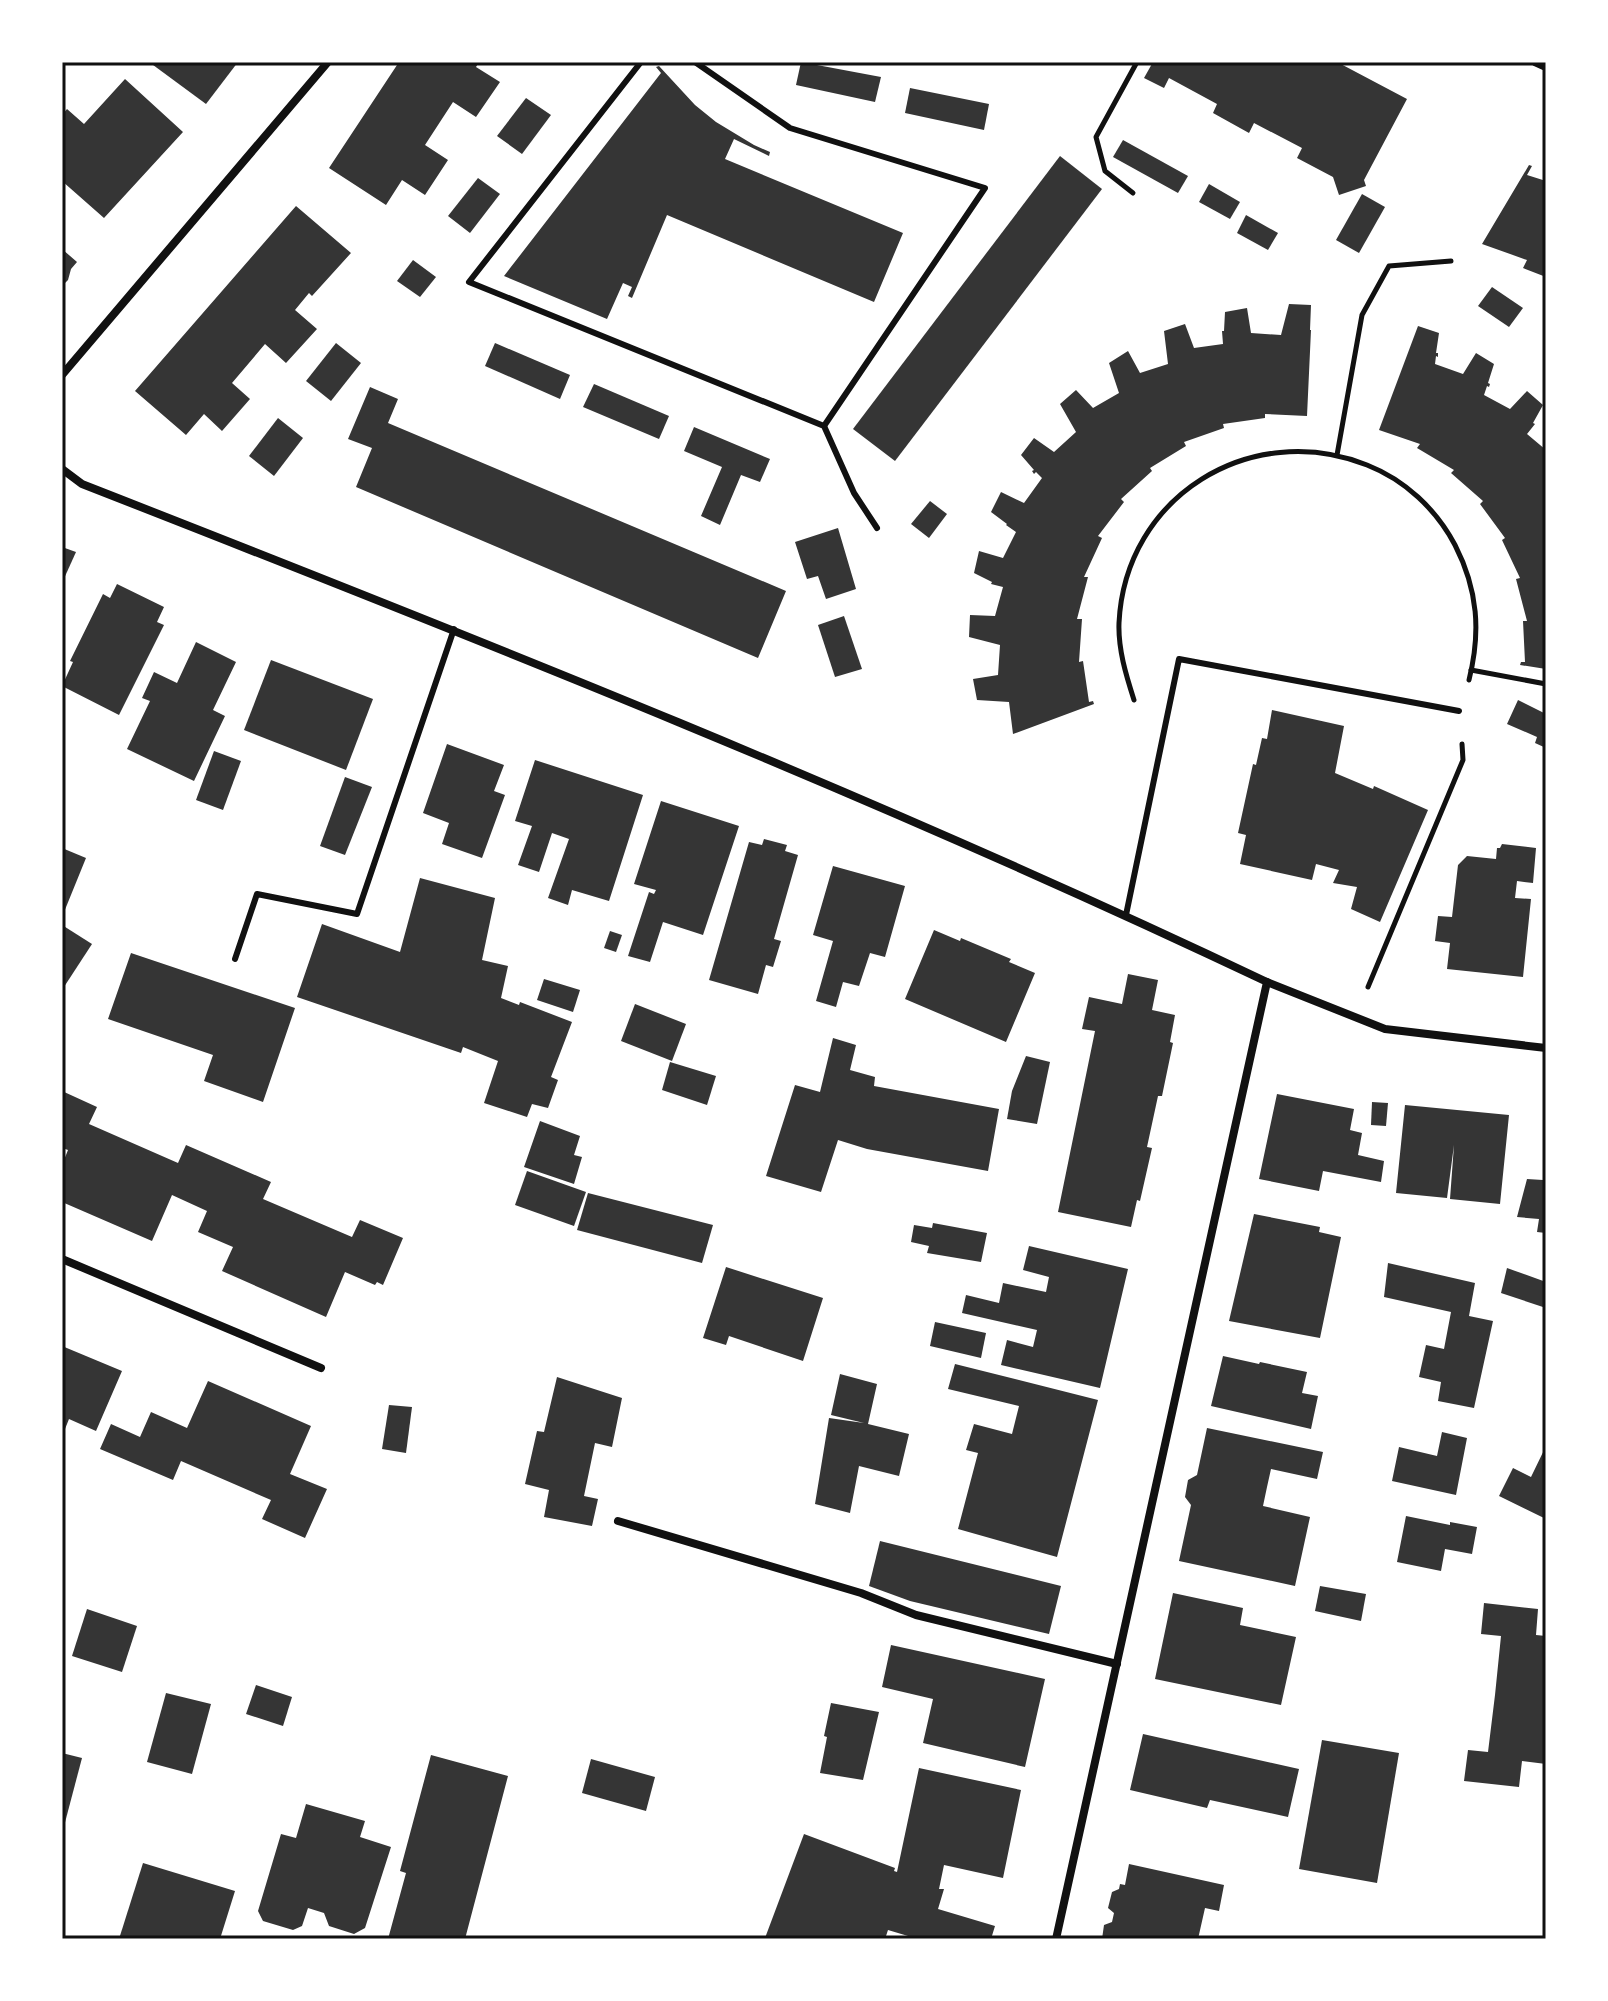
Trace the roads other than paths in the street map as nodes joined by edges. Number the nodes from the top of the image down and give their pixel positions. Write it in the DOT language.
graph roads {
  1 [pos="328,62"];
  2 [pos="641,62"];
  3 [pos="695,62"];
  4 [pos="1535,62"];
  5 [pos="1546,67"];
  6 [pos="62,375"];
  7 [pos="824,426"];
  8 [pos="62,469"];
  9 [pos="877,528"];
  10 [pos="454,629"];
  11 [pos="1459,711"];
  12 [pos="1126,915"];
  13 [pos="235,959"];
  14 [pos="1267,982"];
  15 [pos="1546,1048"];
  16 [pos="62,1259"];
  17 [pos="321,1368"];
  18 [pos="618,1521"];
  19 [pos="1117,1664"];
  20 [pos="1056,1939"];
  1 -- 6 [label="street"];
  2 -- 7 [label="lane"];
  3 -- 7 [label="lane"];
  4 -- 5 [label="street"];
  7 -- 9 [label="lane"];
  8 -- 10 [label="street"];
  10 -- 12 [label="street"];
  10 -- 13 [label="lane"];
  11 -- 12 [label="lane"];
  12 -- 14 [label="street"];
  14 -- 15 [label="street"];
  14 -- 19 [label="street"];
  16 -- 17 [label="street"];
  18 -- 19 [label="street"];
  19 -- 20 [label="street"];
}
